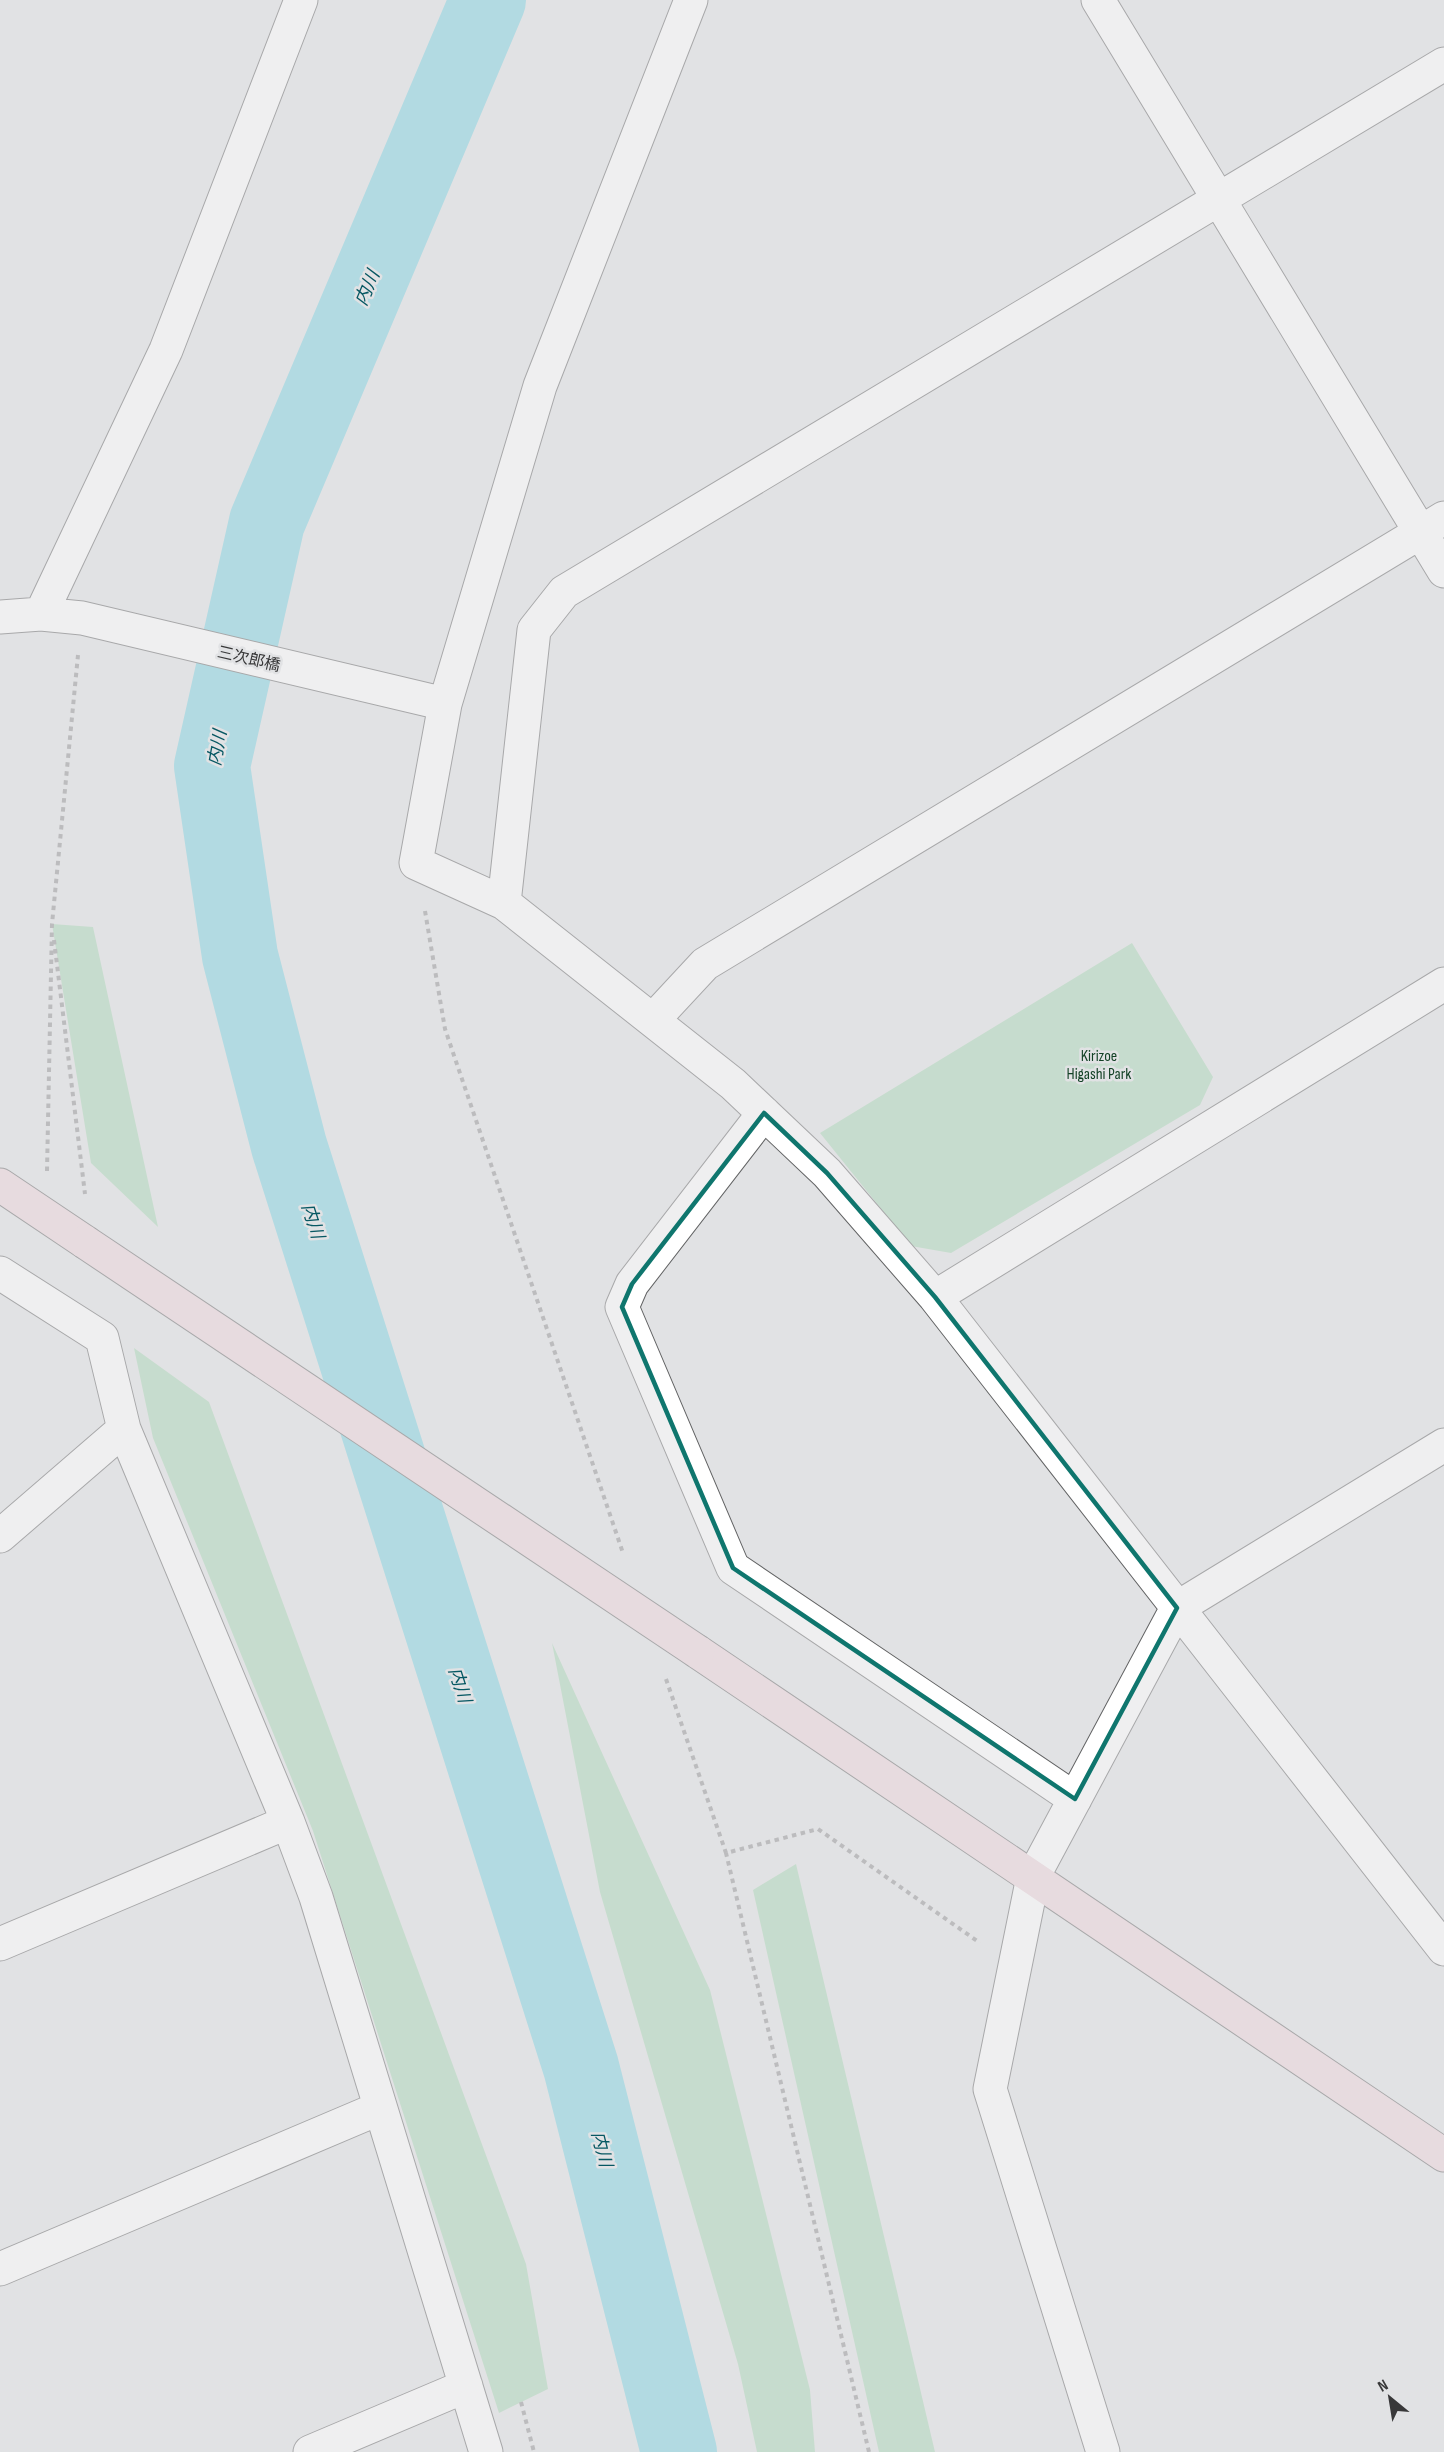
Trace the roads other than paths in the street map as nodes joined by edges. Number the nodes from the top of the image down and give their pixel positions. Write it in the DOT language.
graph roads {
  1 [pos="301,0"];
  2 [pos="691,0"];
  3 [pos="1098,0"];
  4 [pos="1444,64"];
  5 [pos="1219,199"];
  6 [pos="1432,525"];
  7 [pos="1444,571"];
  8 [pos="41,614"];
  9 [pos="0,617"];
  10 [pos="431,701"];
  11 [pos="504,903"];
  12 [pos="1444,984"];
  13 [pos="653,1020"];
  14 [pos="764,1113"];
  15 [pos="0,1185"];
  16 [pos="0,1273"];
  17 [pos="935,1297"];
  18 [pos="124,1429"];
  19 [pos="1444,1445"];
  20 [pos="0,1536"];
  21 [pos="1177,1608"];
  22 [pos="1075,1799"];
  23 [pos="288,1822"];
  24 [pos="1033,1877"];
  25 [pos="0,1944"];
  26 [pos="1444,1949"];
  27 [pos="380,2108"];
  28 [pos="1444,2155"];
  29 [pos="0,2269"];
  30 [pos="466,2386"];
  31 [pos="310,2452"];
  32 [pos="486,2452"];
  33 [pos="1103,2452"];
  1 -- 8 [label="street"];
  2 -- 10 [label="street"];
  3 -- 5 [label="street"];
  4 -- 5 [label="street"];
  5 -- 6 [label="street"];
  5 -- 11 [label="street"];
  6 -- 7 [label="street"];
  6 -- 13 [label="street"];
  8 -- 9 [label="street, 三次郎橋"];
  8 -- 10 [label="street, 三次郎橋"];
  10 -- 11 [label="street"];
  11 -- 13 [label="street"];
  12 -- 17 [label="street"];
  13 -- 14 [label="street"];
  14 -- 17 [label="street"];
  14 -- 22 [label="street"];
  15 -- 24 [label="street, bridge"];
  16 -- 18 [label="street"];
  17 -- 21 [label="street"];
  18 -- 20 [label="street"];
  18 -- 23 [label="street"];
  19 -- 21 [label="street"];
  21 -- 22 [label="street"];
  21 -- 26 [label="street"];
  22 -- 24 [label="street"];
  23 -- 25 [label="street"];
  23 -- 27 [label="street"];
  24 -- 28 [label="street"];
  24 -- 33 [label="street"];
  27 -- 29 [label="street"];
  27 -- 30 [label="street"];
  30 -- 31 [label="street"];
  30 -- 32 [label="street"];
}
